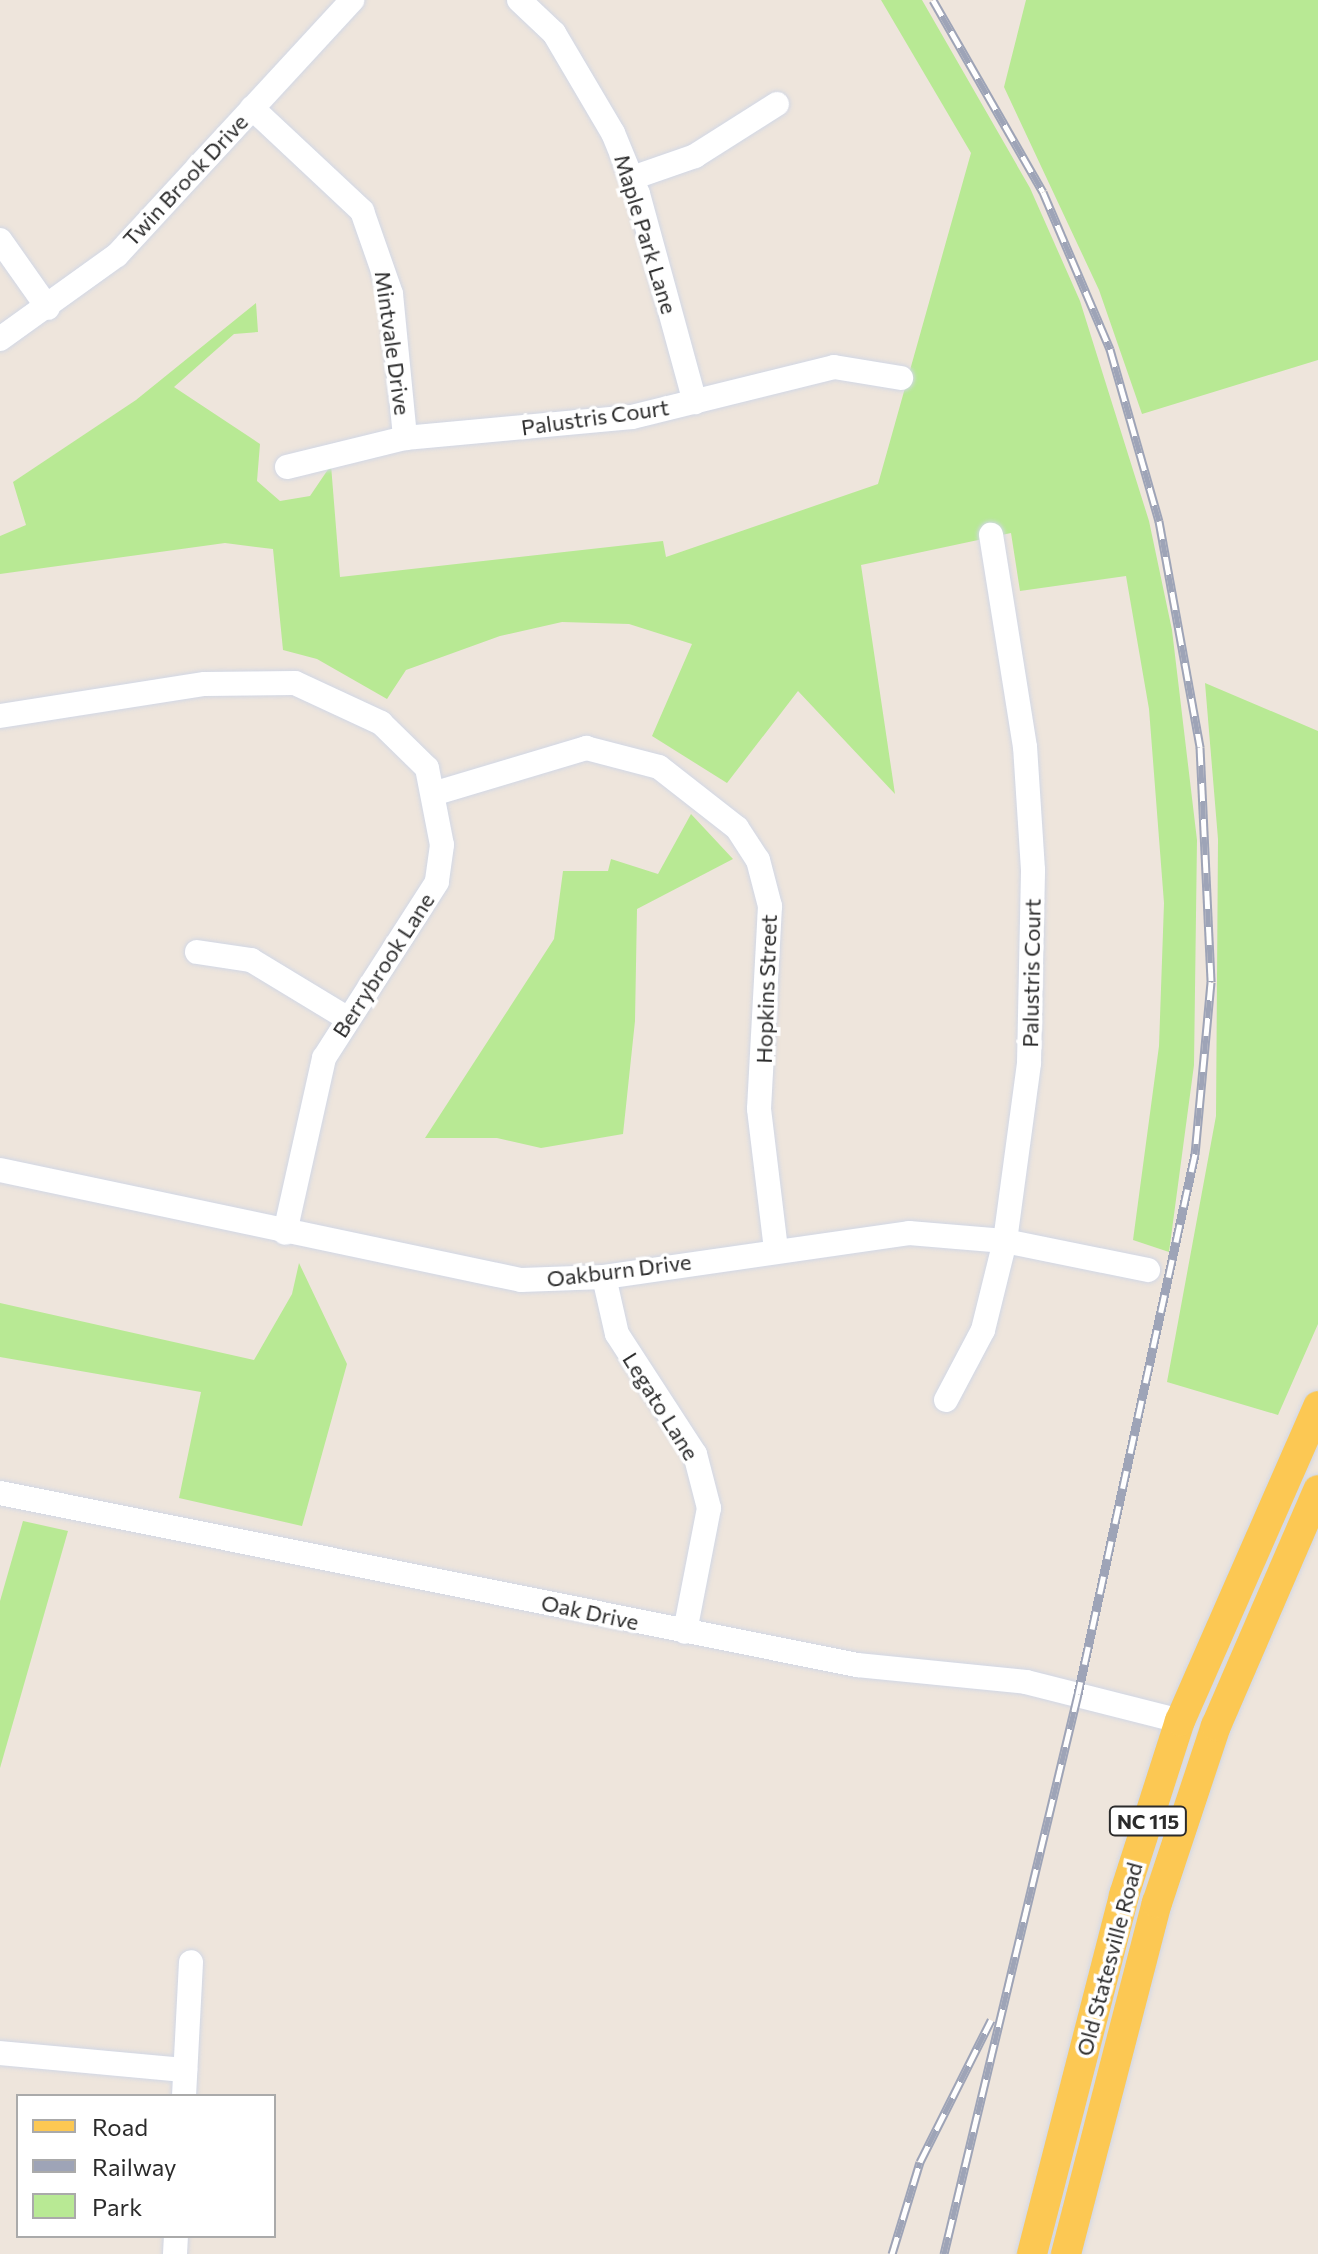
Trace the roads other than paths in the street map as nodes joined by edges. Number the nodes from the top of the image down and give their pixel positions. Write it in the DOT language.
graph roads {
  1 [pos="352,0"];
  2 [pos="519,0"];
  3 [pos="777,104"];
  4 [pos="252,108"];
  5 [pos="632,178"];
  6 [pos="0,240"];
  7 [pos="48,308"];
  8 [pos="0,339"];
  9 [pos="901,378"];
  10 [pos="695,402"];
  11 [pos="405,438"];
  12 [pos="287,467"];
  13 [pos="991,535"];
  14 [pos="0,716"];
  15 [pos="436,793"];
  16 [pos="197,952"];
  17 [pos="345,1017"];
  18 [pos="0,1170"];
  19 [pos="285,1233"];
  20 [pos="1005,1241"];
  21 [pos="776,1249"];
  22 [pos="1148,1270"];
  23 [pos="604,1277"];
  24 [pos="946,1400"];
  25 [pos="1318,1406"];
  26 [pos="1318,1490"];
  27 [pos="0,1493"];
  28 [pos="685,1632"];
  29 [pos="1180,1721"];
  30 [pos="191,1962"];
  31 [pos="0,2053"];
  32 [pos="185,2070"];
  33 [pos="184,2094"];
  34 [pos="1032,2254"];
  35 [pos="1066,2254"];
  1 -- 4 [label="street, Twin Brook Drive"];
  2 -- 5 [label="street, Maple Park Lane"];
  3 -- 5 [label="street"];
  4 -- 7 [label="street, Twin Brook Drive"];
  4 -- 11 [label="street, Mintvale Drive"];
  5 -- 10 [label="street, Maple Park Lane"];
  6 -- 7 [label="street"];
  7 -- 8 [label="street, Twin Brook Drive"];
  9 -- 10 [label="street, Palustris Court"];
  10 -- 11 [label="street, Palustris Court"];
  11 -- 12 [label="street, Palustris Court"];
  13 -- 20 [label="street, Palustris Court"];
  14 -- 15 [label="street, Berrybrook Lane"];
  15 -- 17 [label="street, Berrybrook Lane"];
  15 -- 21 [label="street, Hopkins Street"];
  16 -- 17 [label="street"];
  17 -- 19 [label="street, Berrybrook Lane"];
  18 -- 19 [label="street, Oakburn Drive"];
  19 -- 23 [label="street, Oakburn Drive"];
  20 -- 21 [label="street, Oakburn Drive"];
  20 -- 22 [label="street, Oakburn Drive"];
  20 -- 24 [label="street, Palustris Court"];
  21 -- 23 [label="street, Oakburn Drive"];
  23 -- 28 [label="street, Legato Lane"];
  25 -- 29 [label="main road, Old Statesville Road / NC 115"];
  26 -- 35 [label="main road, Old Statesville Road / NC 115"];
  27 -- 28 [label="street, Oak Drive"];
  28 -- 29 [label="street, Oak Drive"];
  29 -- 34 [label="main road, Old Statesville Road / NC 115"];
  30 -- 32 [label="street"];
  31 -- 32 [label="street"];
  32 -- 33 [label="street"];
}
